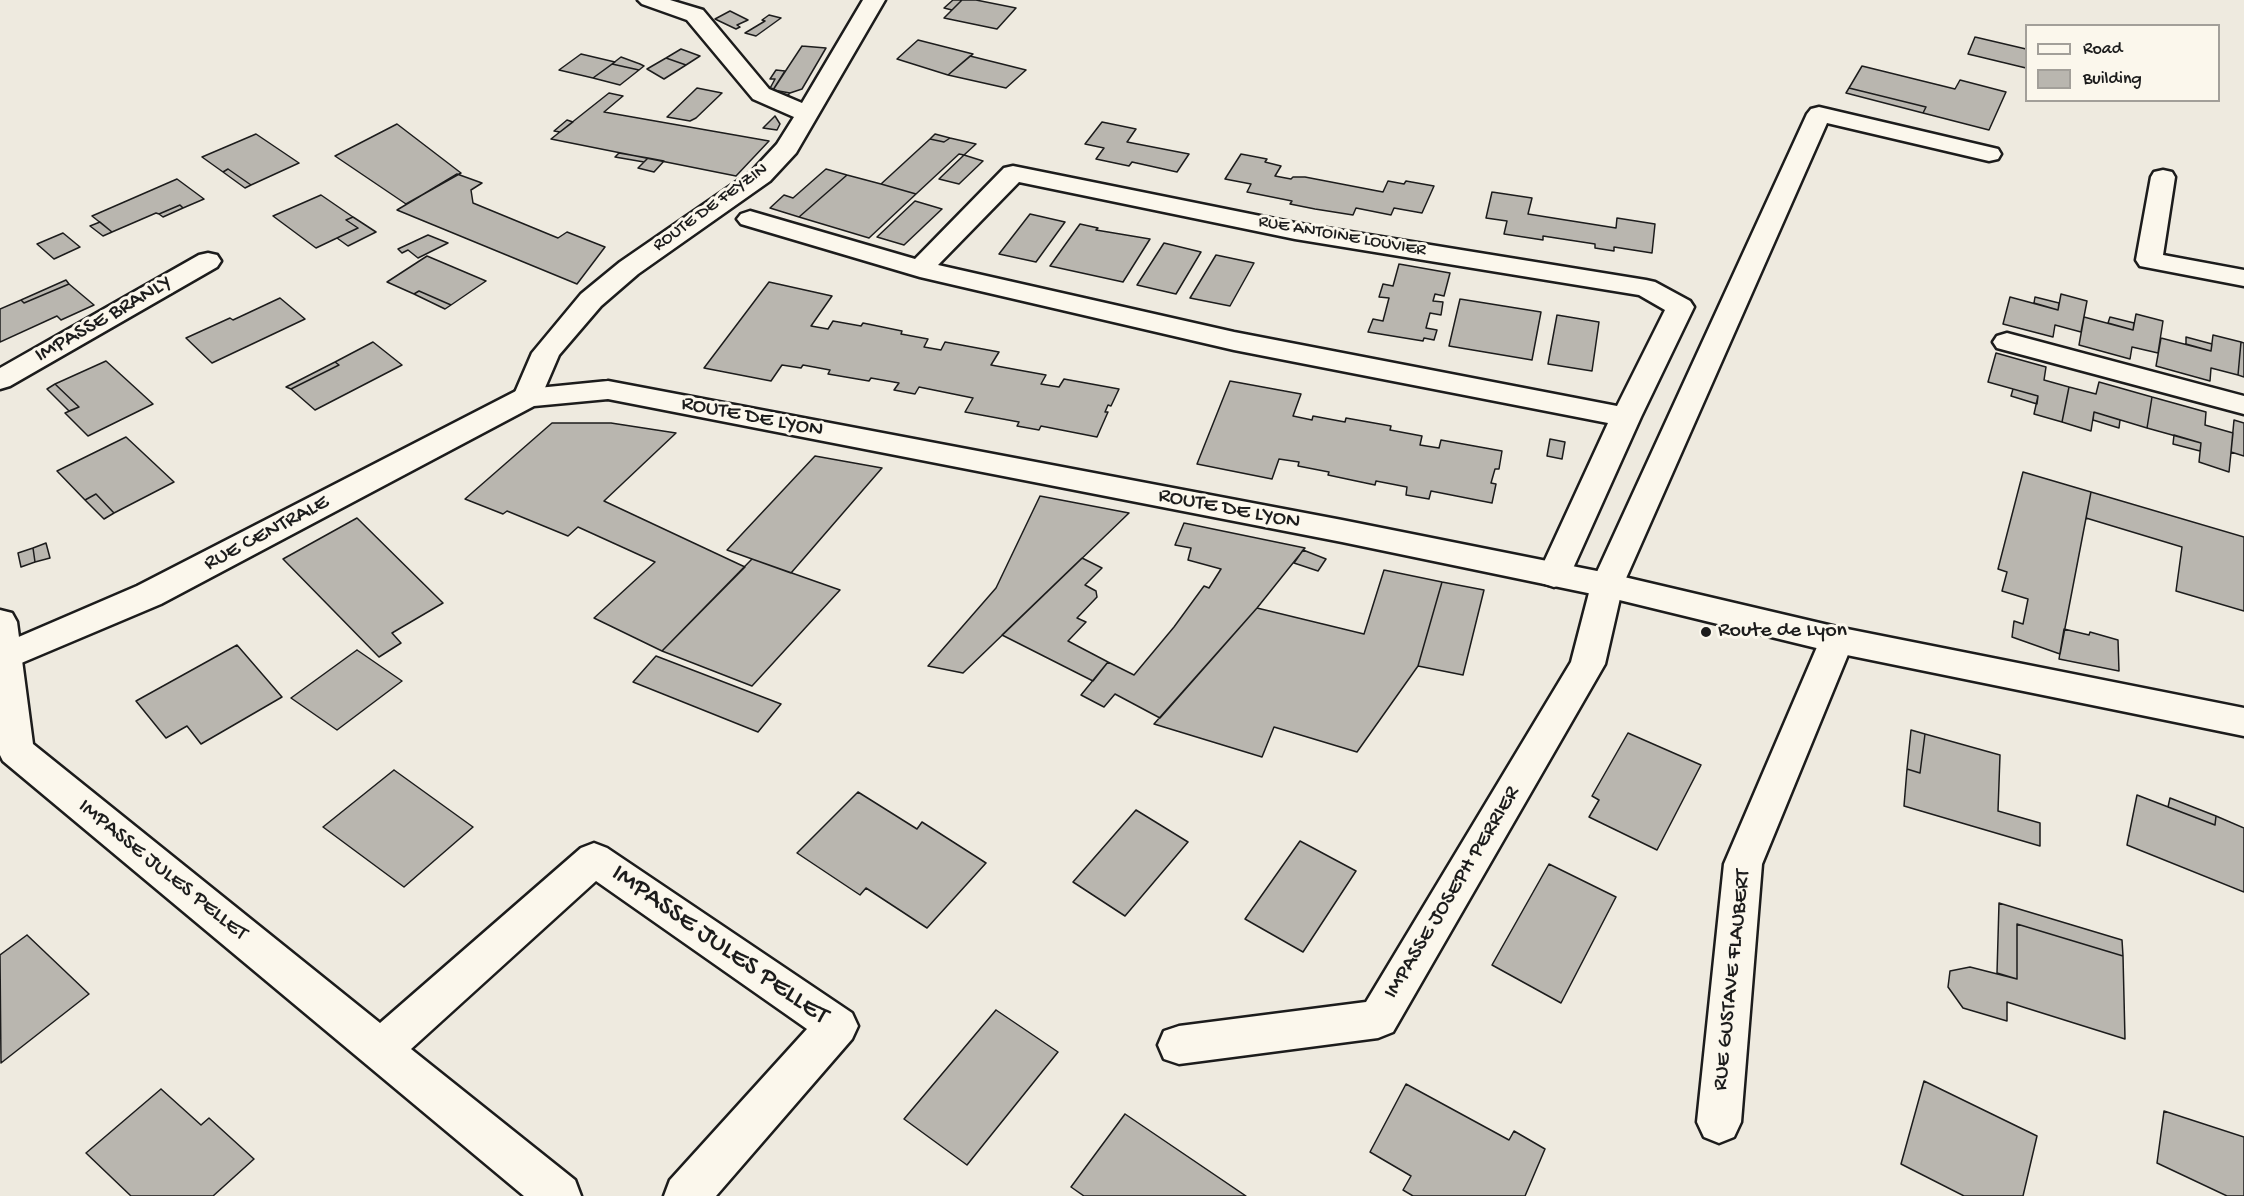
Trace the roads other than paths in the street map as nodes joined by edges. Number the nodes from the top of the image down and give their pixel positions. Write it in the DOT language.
graph roads {
  1 [pos="649,0"];
  2 [pos="874,0"];
  3 [pos="807,114"];
  4 [pos="1989,154"];
  5 [pos="2163,177"];
  6 [pos="750,219"];
  7 [pos="208,261"];
  8 [pos="920,269"];
  9 [pos="2244,278"];
  10 [pos="2007,342"];
  11 [pos="0,380"];
  12 [pos="528,397"];
  13 [pos="2244,405"];
  14 [pos="1626,417"];
  15 [pos="1554,574"];
  16 [pos="1607,585"];
  17 [pos="1837,640"];
  18 [pos="2,646"];
  19 [pos="2244,722"];
  20 [pos="1179,1045"];
  21 [pos="380,1050"];
  22 [pos="1719,1122"];
  23 [pos="559,1196"];
  24 [pos="686,1196"];
  1 -- 3 [label="street"];
  2 -- 3 [label="street, ROUTE DE FEYZIN"];
  3 -- 12 [label="street, ROUTE DE FEYZIN"];
  4 -- 16 [label="street"];
  5 -- 9 [label="street"];
  6 -- 8 [label="street"];
  7 -- 11 [label="street, IMPASSE BRANLY"];
  8 -- 14 [label="street"];
  8 -- 14 [label="street, RUE ANTOINE LOUVIER"];
  10 -- 13 [label="street"];
  12 -- 15 [label="street, ROUTE DE LYON"];
  12 -- 18 [label="street, RUE CENTRALE"];
  14 -- 15 [label="street, RUE ANTOINE LOUVIER"];
  15 -- 16 [label="street, ROUTE DE LYON"];
  16 -- 17 [label="street, ROUTE DE LYON"];
  16 -- 20 [label="street, IMPASSE JOSEPH PERRIER"];
  17 -- 19 [label="street, ROUTE DE LYON"];
  17 -- 22 [label="street, RUE GUSTAVE FLAUBERT"];
  18 -- 21 [label="street, IMPASSE JULES PELLET"];
  21 -- 23 [label="street, IMPASSE JULES PELLET"];
  21 -- 24 [label="street, IMPASSE JULES PELLET"];
}
